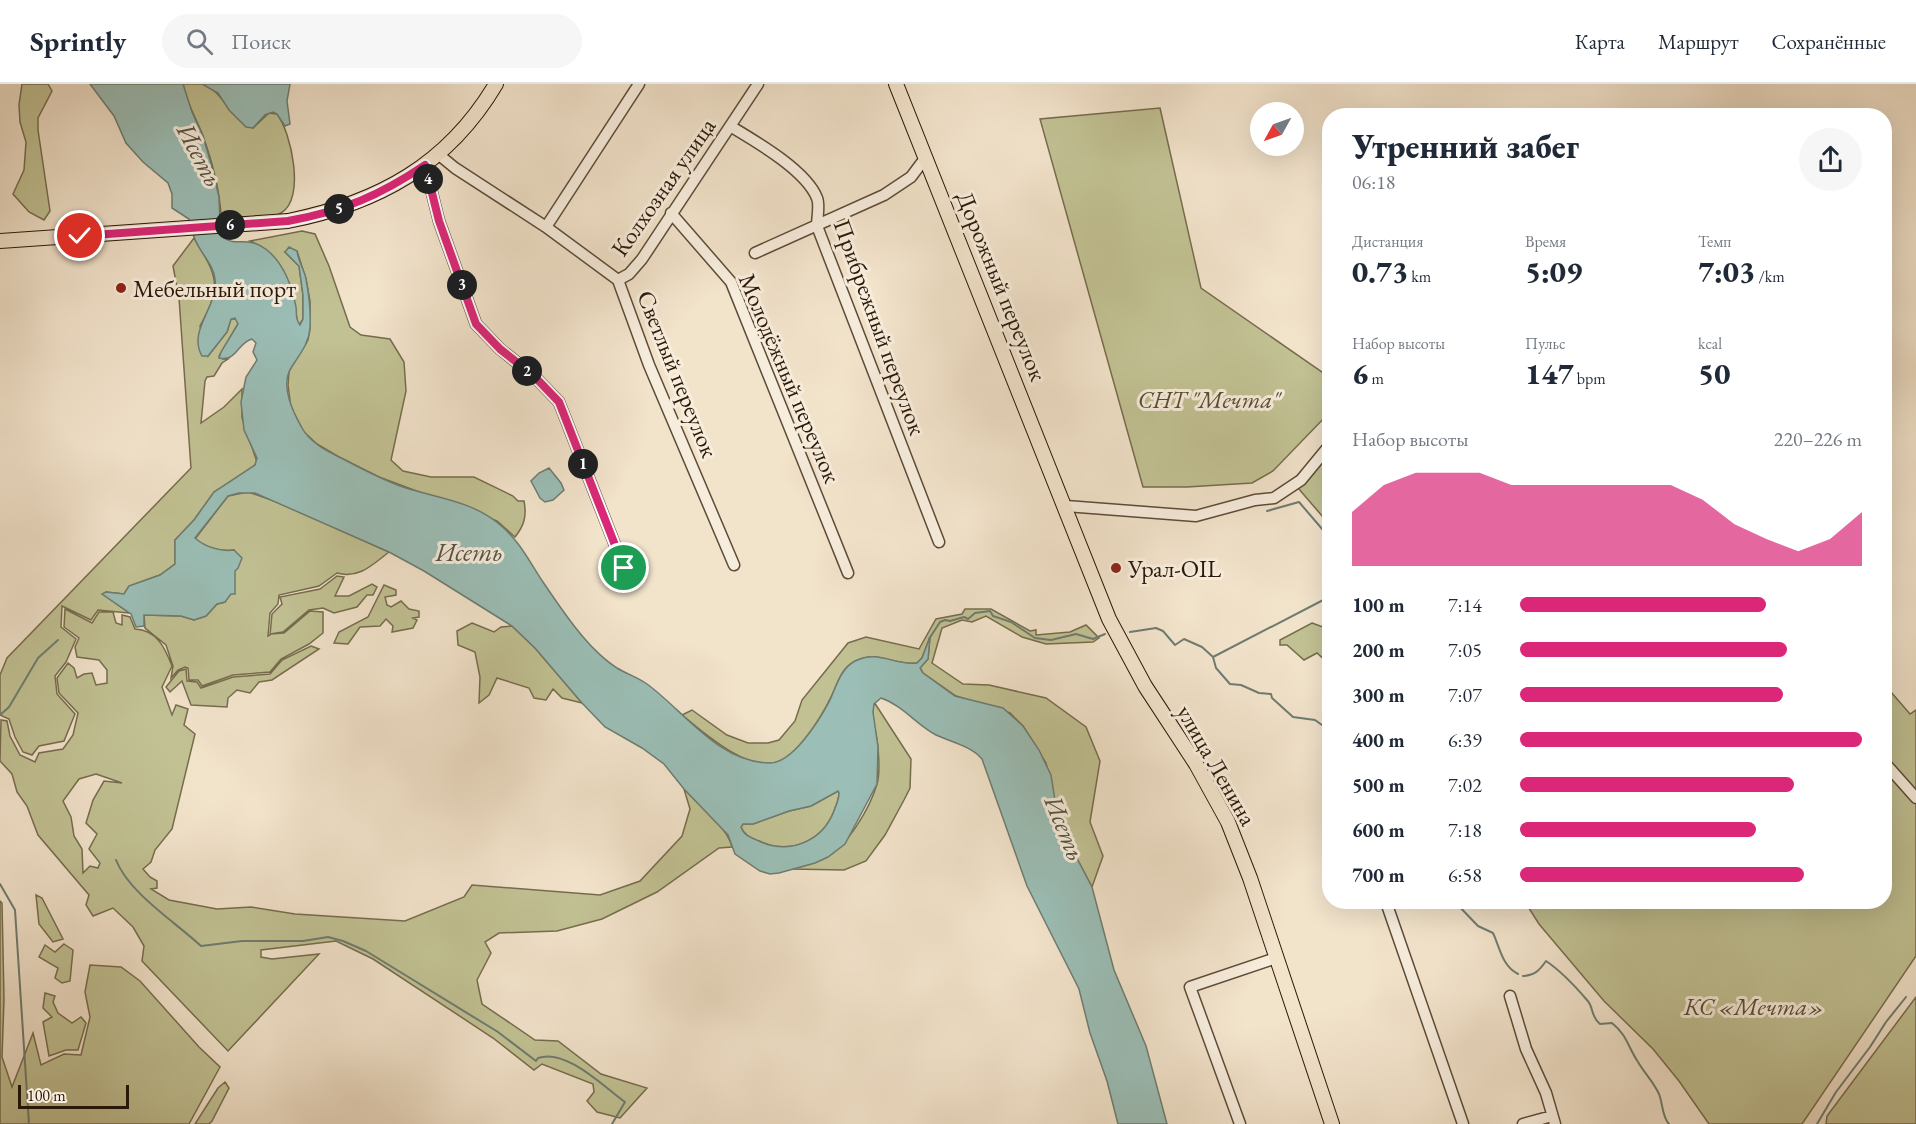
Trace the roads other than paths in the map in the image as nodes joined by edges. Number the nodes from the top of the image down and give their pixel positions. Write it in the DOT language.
graph roads {
  1 [pos="496,84"];
  2 [pos="639,84"];
  3 [pos="758,84"];
  4 [pos="896,84"];
  5 [pos="730,126"];
  6 [pos="438,154"];
  7 [pos="926,157"];
  8 [pos="425,165"];
  9 [pos="671,213"];
  10 [pos="817,226"];
  11 [pos="546,227"];
  12 [pos="0,242"];
  13 [pos="755,253"];
  14 [pos="618,280"];
  15 [pos="1322,454"];
  16 [pos="1065,506"];
  17 [pos="939,542"];
  18 [pos="734,565"];
  19 [pos="624,568"];
  20 [pos="848,573"];
  21 [pos="1892,771"];
  22 [pos="1916,798"];
  23 [pos="1388,909"];
  24 [pos="1276,958"];
  25 [pos="1510,996"];
  26 [pos="1554,1120"];
  27 [pos="1240,1124"];
  28 [pos="1332,1124"];
  29 [pos="1463,1124"];
  30 [pos="1523,1124"];
  1 -- 6 [label="main road"];
  2 -- 11 [label="street"];
  3 -- 5 [label="street, Колхозная улица"];
  4 -- 7 [label="main road, Дорожный переулок"];
  5 -- 9 [label="street, Колхозная улица"];
  5 -- 10 [label="street, Прибрежный переулок"];
  6 -- 8 [label="main road"];
  6 -- 11 [label="street, Светлый переулок"];
  7 -- 10 [label="street"];
  7 -- 16 [label="main road, Дорожный переулок"];
  8 -- 12 [label="main road"];
  8 -- 19 [label="street"];
  9 -- 14 [label="street, Колхозная улица"];
  9 -- 20 [label="street, Молодёжный переулок"];
  10 -- 13 [label="street"];
  10 -- 17 [label="street, Прибрежный переулок"];
  11 -- 14 [label="street, Светлый переулок"];
  14 -- 18 [label="street, Светлый переулок"];
  15 -- 16 [label="street"];
  16 -- 24 [label="main road, улица Ленина"];
  21 -- 22 [label="street"];
  23 -- 29 [label="street"];
  24 -- 27 [label="street"];
  24 -- 28 [label="main road, улица Ленина"];
  25 -- 26 [label="street"];
  26 -- 30 [label="street"];
}
